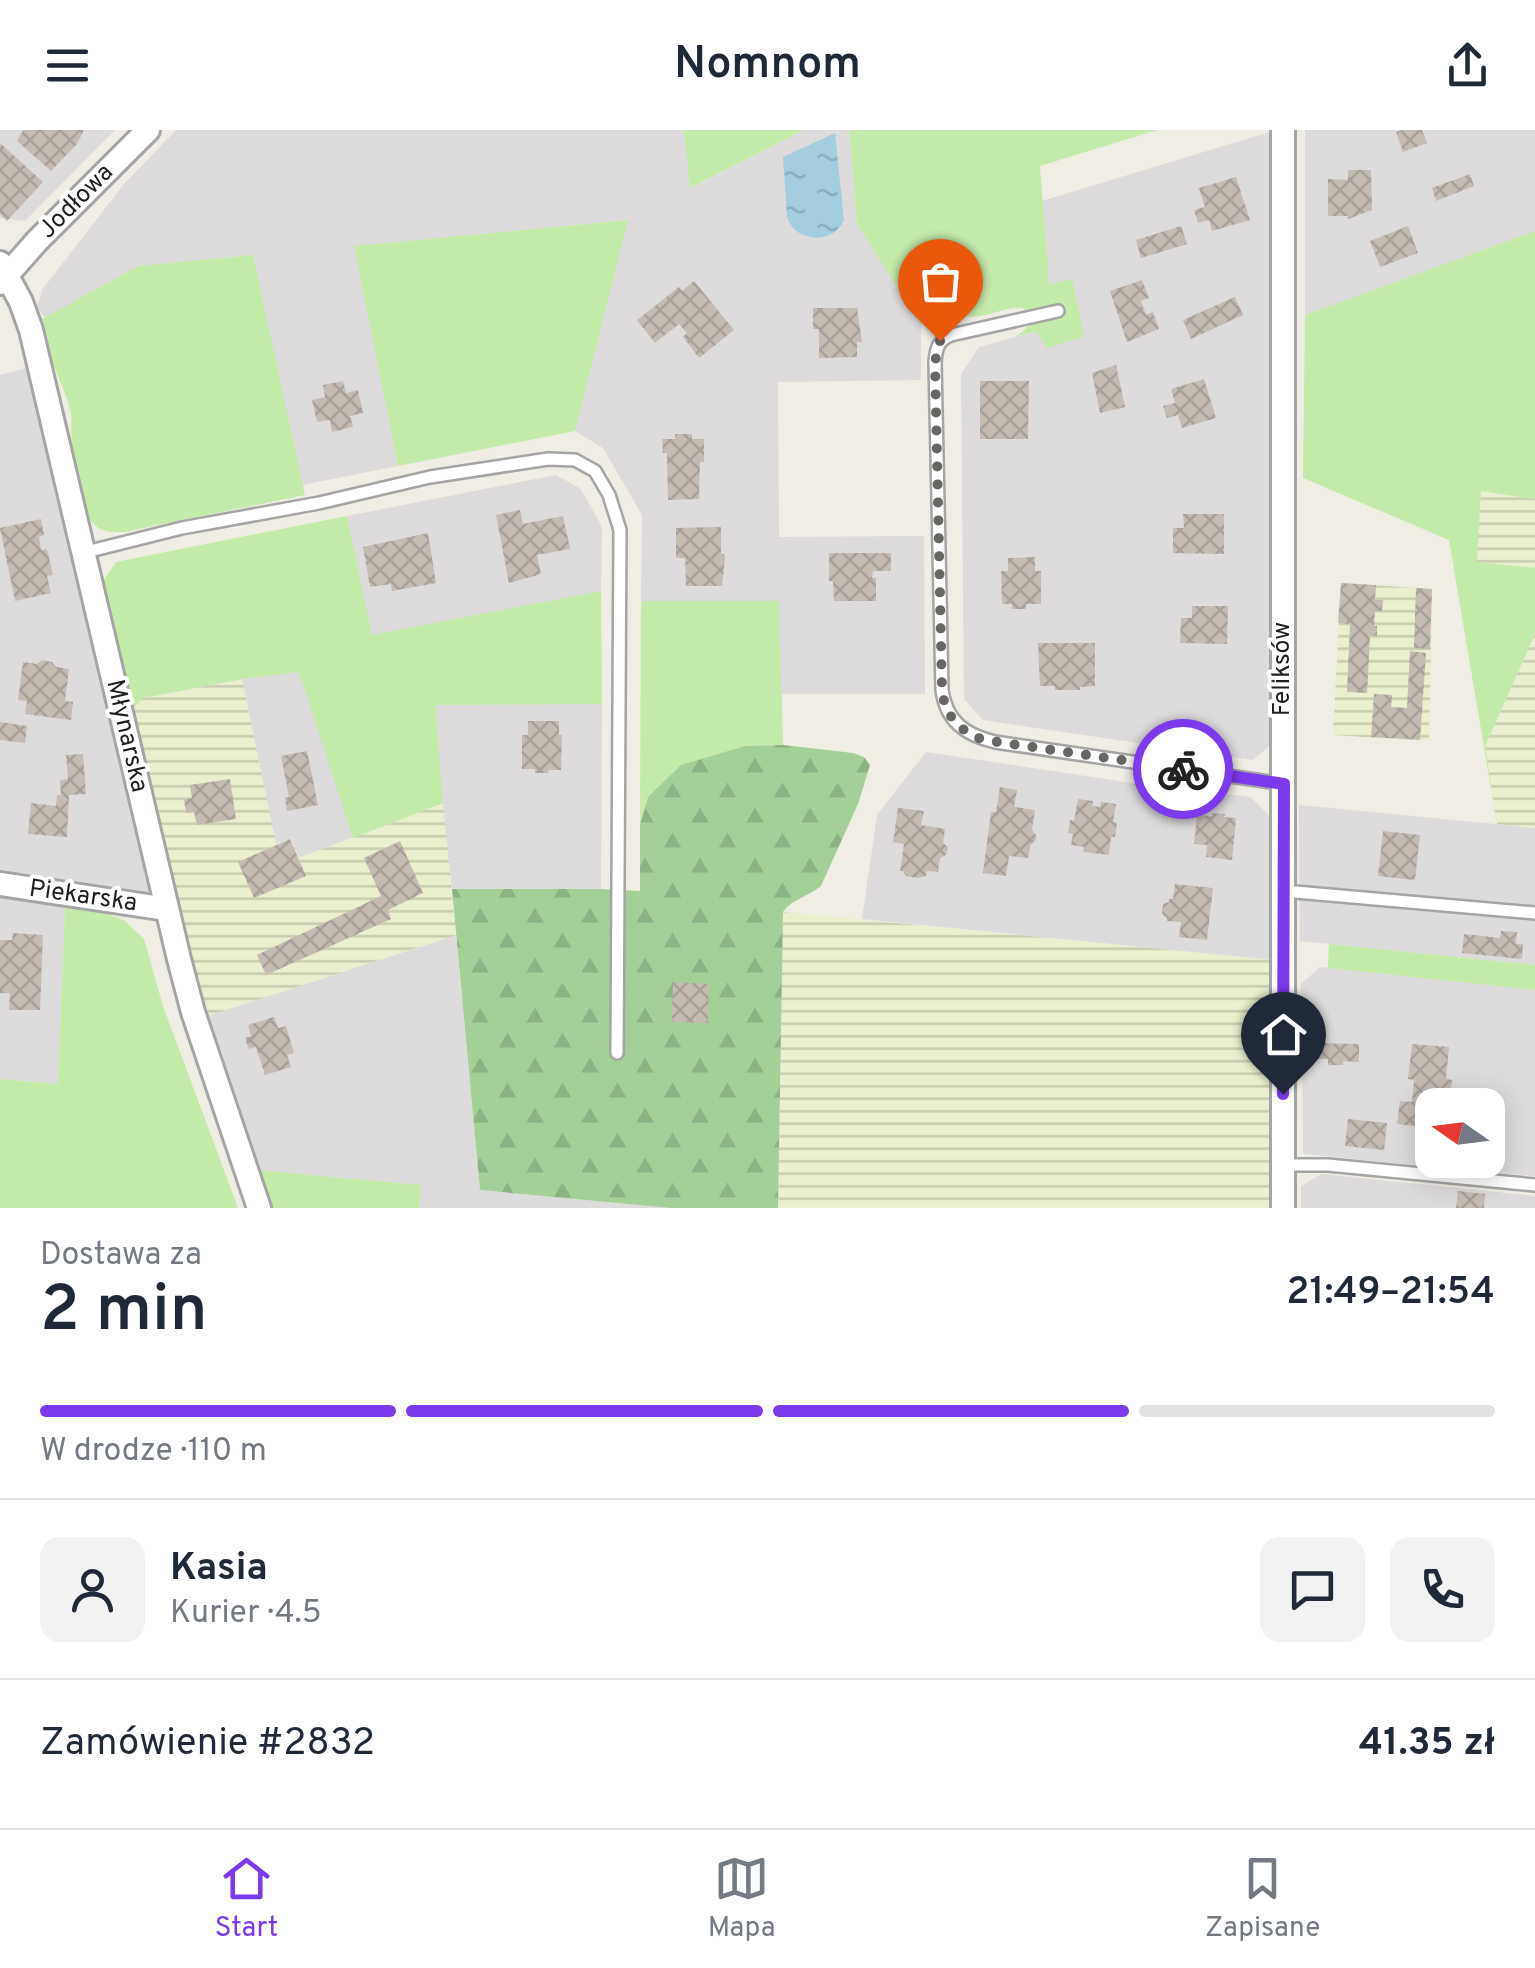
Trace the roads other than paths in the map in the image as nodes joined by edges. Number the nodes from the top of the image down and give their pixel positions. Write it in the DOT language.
graph roads {
  1 [pos="148,130"];
  2 [pos="1283,130"];
  3 [pos="3,274"];
  4 [pos="1058,311"];
  5 [pos="82,553"];
  6 [pos="1284,784"];
  7 [pos="0,884"];
  8 [pos="1284,892"];
  9 [pos="166,909"];
  10 [pos="1535,913"];
  11 [pos="617,1053"];
  12 [pos="1284,1164"];
  13 [pos="1535,1185"];
  14 [pos="259,1208"];
  15 [pos="1283,1208"];
  1 -- 3 [label="street, Jodłowa"];
  2 -- 6 [label="street, Feliksów"];
  3 -- 5 [label="street, Młynarska"];
  4 -- 6 [label="lane"];
  5 -- 9 [label="street, Młynarska"];
  5 -- 11 [label="lane"];
  6 -- 8 [label="street, Feliksów"];
  7 -- 9 [label="street, Piekarska"];
  8 -- 10 [label="lane"];
  8 -- 12 [label="street, Feliksów"];
  9 -- 14 [label="street, Młynarska"];
  12 -- 13 [label="lane"];
  12 -- 15 [label="street, Feliksów"];
}
